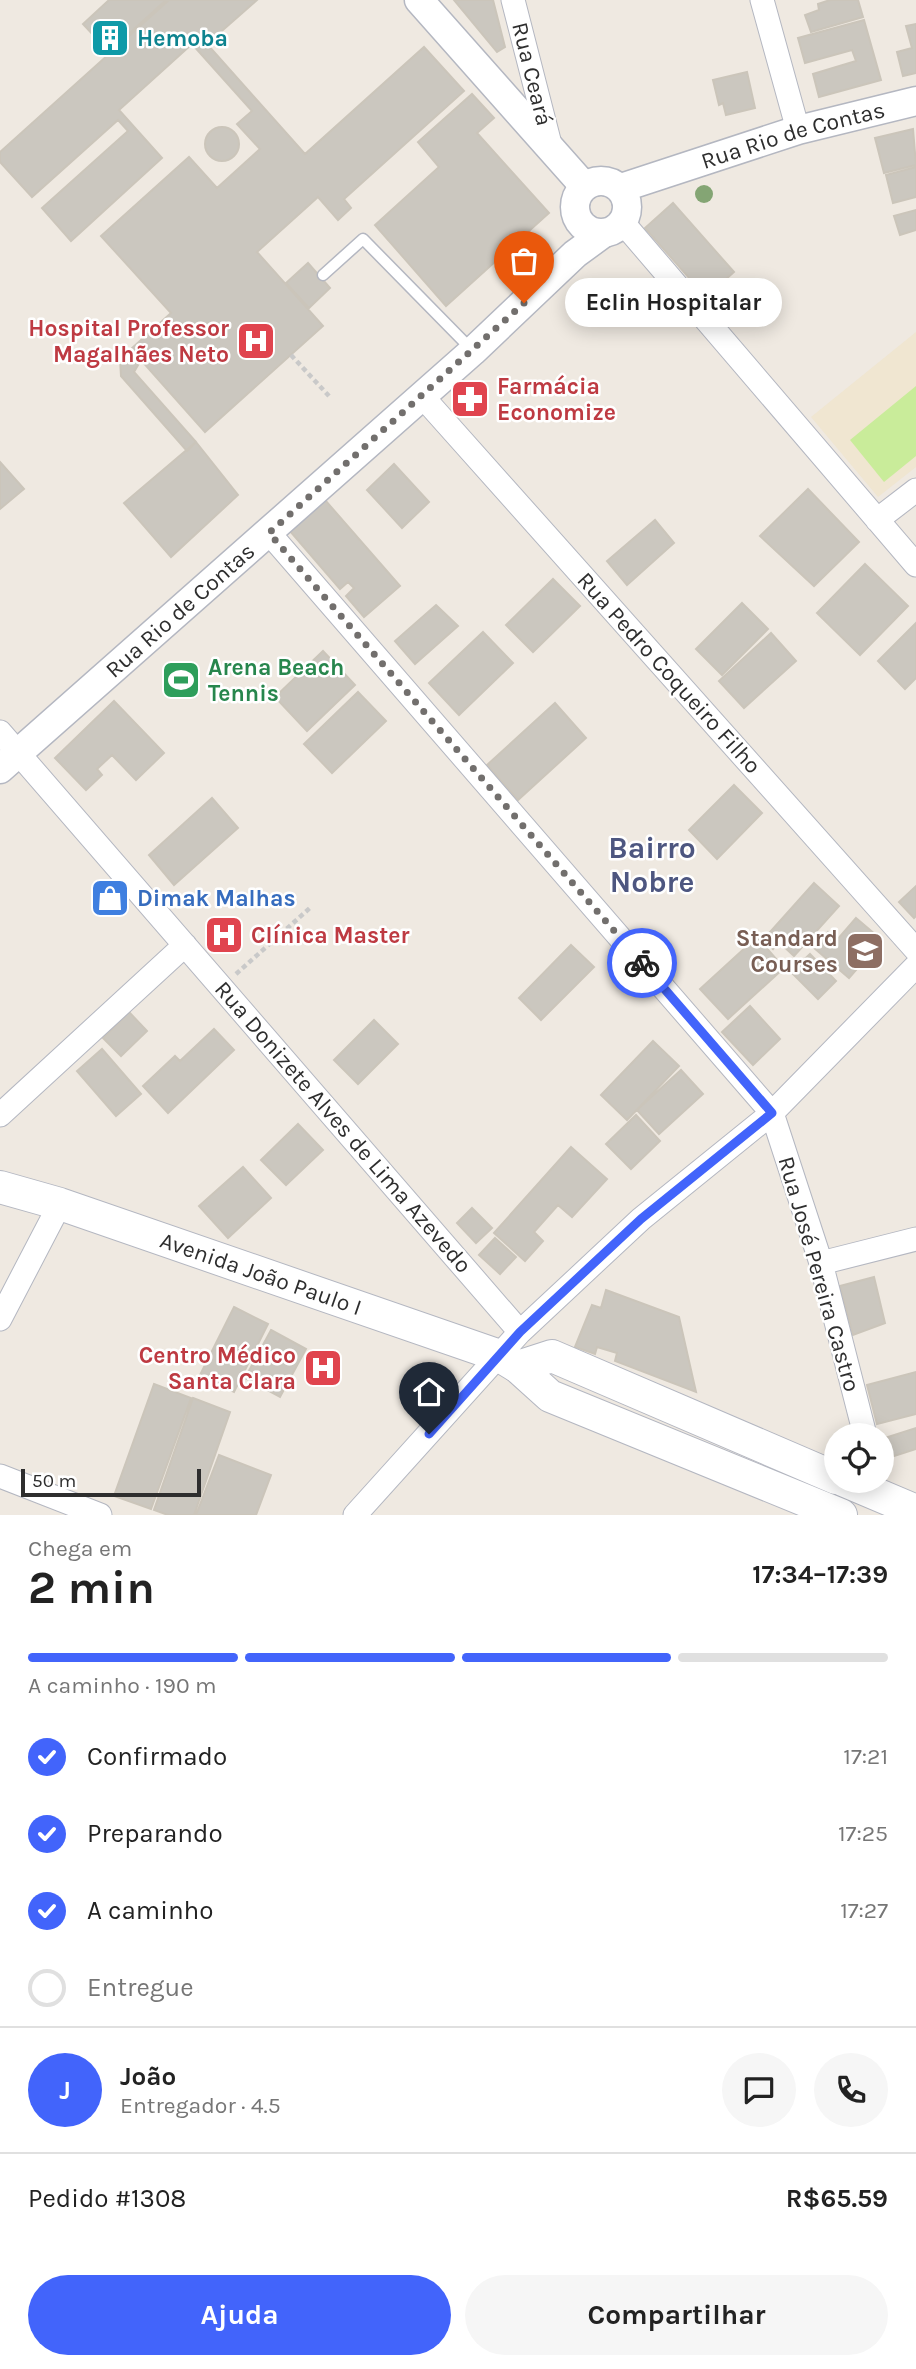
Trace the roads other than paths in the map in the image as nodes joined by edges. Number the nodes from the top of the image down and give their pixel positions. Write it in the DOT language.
graph roads {
  1 [pos="419,0"];
  2 [pos="513,0"];
  3 [pos="762,0"];
  4 [pos="916,101"];
  5 [pos="798,131"];
  6 [pos="551,148"];
  7 [pos="671,171"];
  8 [pos="584,186"];
  9 [pos="621,188"];
  10 [pos="601,227"];
  11 [pos="323,275"];
  12 [pos="473,351"];
  13 [pos="422,396"];
  14 [pos="916,490"];
  15 [pos="877,520"];
  16 [pos="269,533"];
  17 [pos="916,565"];
  18 [pos="6,751"];
  19 [pos="185,945"];
  20 [pos="916,950"];
  21 [pos="916,966"];
  22 [pos="772,1113"];
  23 [pos="0,1115"];
  24 [pos="0,1187"];
  25 [pos="60,1204"];
  26 [pos="916,1239"];
  27 [pos="821,1263"];
  28 [pos="0,1319"];
  29 [pos="520,1332"];
  30 [pos="501,1365"];
  31 [pos="862,1423"];
  32 [pos="824,1473"];
  33 [pos="0,1476"];
  34 [pos="884,1493"];
  35 [pos="916,1511"];
  36 [pos="100,1515"];
  37 [pos="355,1515"];
  38 [pos="841,1515"];
  1 -- 6 [label="street"];
  2 -- 6 [label="street, Rua Ceará"];
  3 -- 5 [label="street"];
  4 -- 5 [label="street, Rua Rio de Contas"];
  5 -- 7 [label="street, Rua Rio de Contas"];
  6 -- 8 [label="street"];
  7 -- 9 [label="street, Rua Rio de Contas"];
  7 -- 10 [label="street, Rua Rio de Contas"];
  8 -- 9 [label="street"];
  8 -- 10 [label="street"];
  9 -- 10 [label="street"];
  10 -- 12 [label="street, Rua Rio de Contas"];
  10 -- 15 [label="street"];
  11 -- 12 [label="lane"];
  12 -- 13 [label="street, Rua Rio de Contas"];
  13 -- 16 [label="street, Rua Rio de Contas"];
  13 -- 20 [label="street, Rua Pedro Coqueiro Filho"];
  14 -- 15 [label="street"];
  15 -- 17 [label="street"];
  16 -- 18 [label="street, Rua Rio de Contas"];
  16 -- 22 [label="street"];
  18 -- 19 [label="street, Rua Donizete Alves de Lima Azevedo"];
  19 -- 23 [label="street"];
  19 -- 29 [label="street, Rua Donizete Alves de Lima Azevedo"];
  21 -- 22 [label="street"];
  22 -- 27 [label="street, Rua José Pereira Castro"];
  22 -- 29 [label="street"];
  24 -- 25 [label="main road, Avenida João Paulo I"];
  25 -- 28 [label="street"];
  25 -- 30 [label="main road, Avenida João Paulo I"];
  26 -- 27 [label="street"];
  27 -- 31 [label="street, Rua José Pereira Castro"];
  29 -- 30 [label="street"];
  30 -- 32 [label="main road"];
  30 -- 37 [label="street"];
  30 -- 38 [label="main road, Avenida João Paulo I"];
  33 -- 36 [label="street"];
  34 -- 35 [label="main road"];
}
